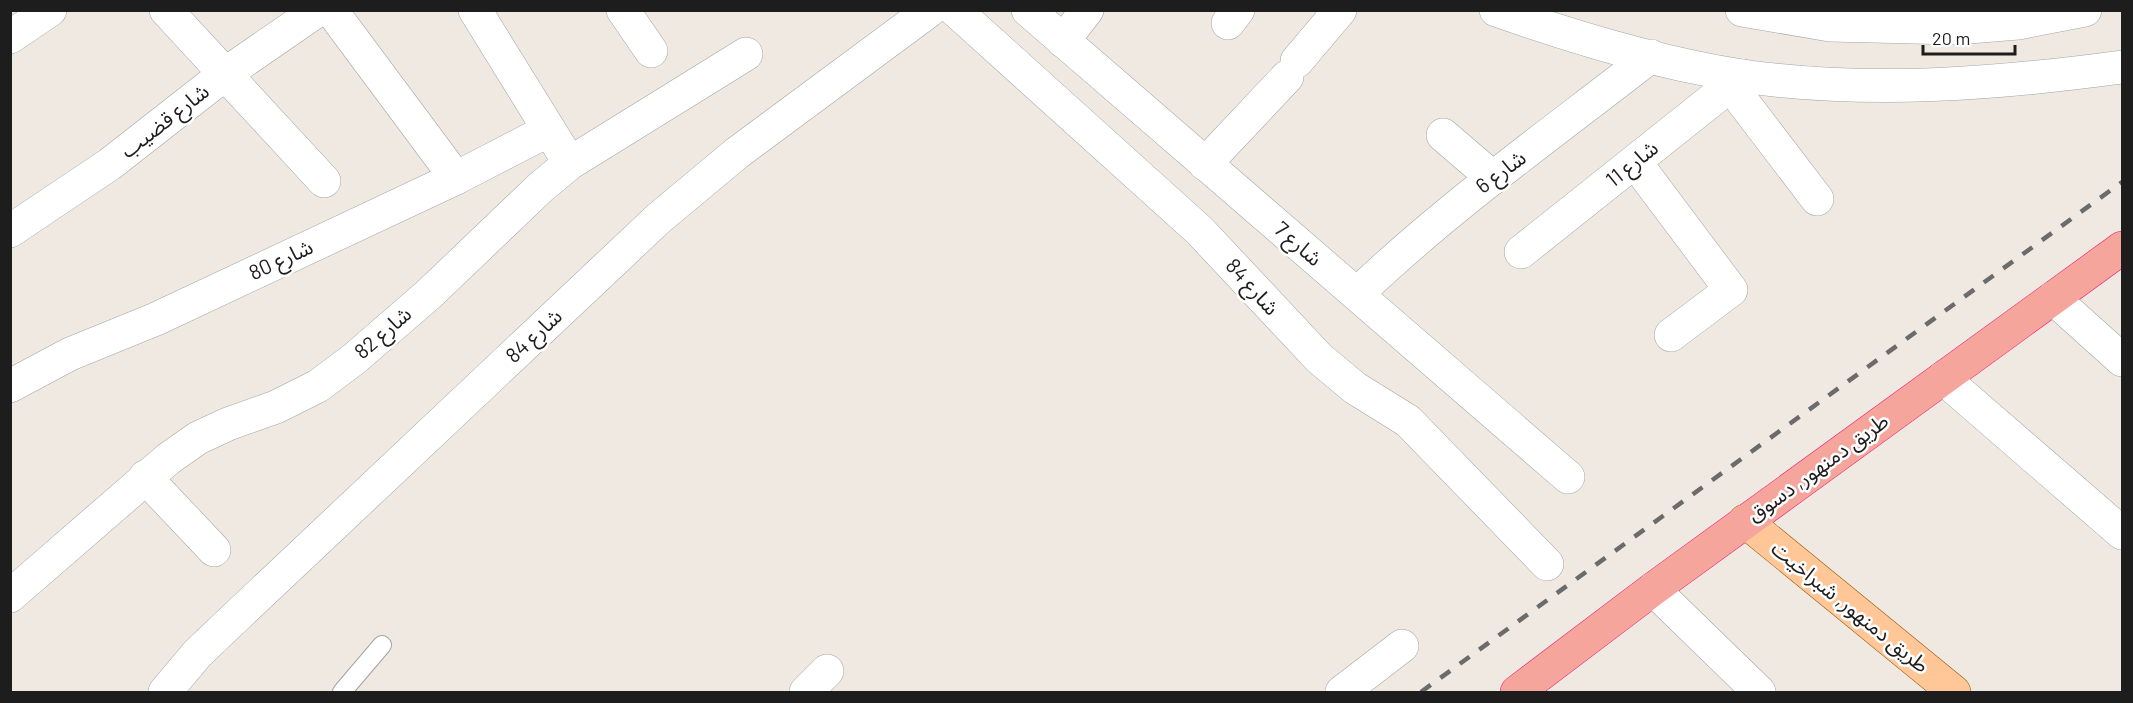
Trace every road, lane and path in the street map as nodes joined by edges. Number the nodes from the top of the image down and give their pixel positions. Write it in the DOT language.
graph roads {
  1 [pos="50,10"];
  2 [pos="166,10"];
  3 [pos="318,10"];
  4 [pos="331,10"];
  5 [pos="475,10"];
  6 [pos="623,10"];
  7 [pos="930,10"];
  8 [pos="955,10"];
  9 [pos="1028,10"];
  10 [pos="1087,10"];
  11 [pos="1340,10"];
  12 [pos="1496,10"];
  13 [pos="1742,10"];
  14 [pos="2085,10"];
  15 [pos="10,37"];
  16 [pos="1064,41"];
  17 [pos="651,51"];
  18 [pos="746,54"];
  19 [pos="1651,56"];
  20 [pos="2122,67"];
  21 [pos="225,74"];
  22 [pos="1736,80"];
  23 [pos="549,129"];
  24 [pos="1443,135"];
  25 [pos="1635,162"];
  26 [pos="570,163"];
  27 [pos="1205,164"];
  28 [pos="456,178"];
  29 [pos="1493,178"];
  30 [pos="324,181"];
  31 [pos="1817,199"];
  32 [pos="10,231"];
  33 [pos="2122,248"];
  34 [pos="1521,252"];
  35 [pos="1357,294"];
  36 [pos="2053,298"];
  37 [pos="1671,335"];
  38 [pos="2122,360"];
  39 [pos="1943,378"];
  40 [pos="10,386"];
  41 [pos="145,477"];
  42 [pos="1568,477"];
  43 [pos="1745,521"];
  44 [pos="2122,533"];
  45 [pos="214,550"];
  46 [pos="1547,564"];
  47 [pos="1653,589"];
  48 [pos="10,596"];
  49 [pos="382,645"];
  50 [pos="1402,646"];
  51 [pos="165,693"];
  52 [pos="342,693"];
  53 [pos="1342,693"];
  54 [pos="1516,693"];
  55 [pos="1759,693"];
  56 [pos="1954,693"];
  1 -- 15 [label="street"];
  2 -- 21 [label="street"];
  3 -- 21 [label="street, شارع قضيب"];
  4 -- 28 [label="street"];
  5 -- 23 [label="street"];
  6 -- 17 [label="street"];
  7 -- 51 [label="street, شارع 84"];
  8 -- 46 [label="street, شارع 84"];
  9 -- 16 [label="street, شارع 7"];
  10 -- 16 [label="street"];
  11 -- 27 [label="street"];
  12 -- 19 [label="street"];
  13 -- 14 [label="street"];
  16 -- 27 [label="street, شارع 7"];
  18 -- 26 [label="street, شارع 82"];
  19 -- 22 [label="street"];
  19 -- 29 [label="street, شارع 6"];
  20 -- 22 [label="street"];
  21 -- 30 [label="street"];
  21 -- 32 [label="street, شارع قضيب"];
  22 -- 25 [label="street, شارع 11"];
  22 -- 31 [label="street"];
  23 -- 26 [label="street"];
  23 -- 28 [label="street, شارع 80"];
  24 -- 29 [label="street"];
  25 -- 34 [label="street, شارع 11"];
  25 -- 37 [label="street"];
  26 -- 41 [label="street, شارع 82"];
  27 -- 35 [label="street, شارع 7"];
  28 -- 40 [label="street, شارع 80"];
  29 -- 35 [label="street, شارع 6"];
  33 -- 36 [label="highway, طريق دمنهور, دسوق"];
  35 -- 42 [label="street, شارع 7"];
  36 -- 38 [label="street"];
  36 -- 39 [label="highway, طريق دمنهور, دسوق"];
  39 -- 43 [label="highway, طريق دمنهور, دسوق"];
  39 -- 44 [label="street"];
  41 -- 45 [label="street"];
  41 -- 48 [label="street, شارع 82"];
  43 -- 47 [label="highway, طريق دمنهور, دسوق"];
  43 -- 56 [label="main road, طريق دمنهور, شبراخيت"];
  47 -- 54 [label="highway, طريق دمنهور, دسوق"];
  47 -- 55 [label="street"];
  49 -- 52 [label="lane"];
  50 -- 53 [label="street"];
}
